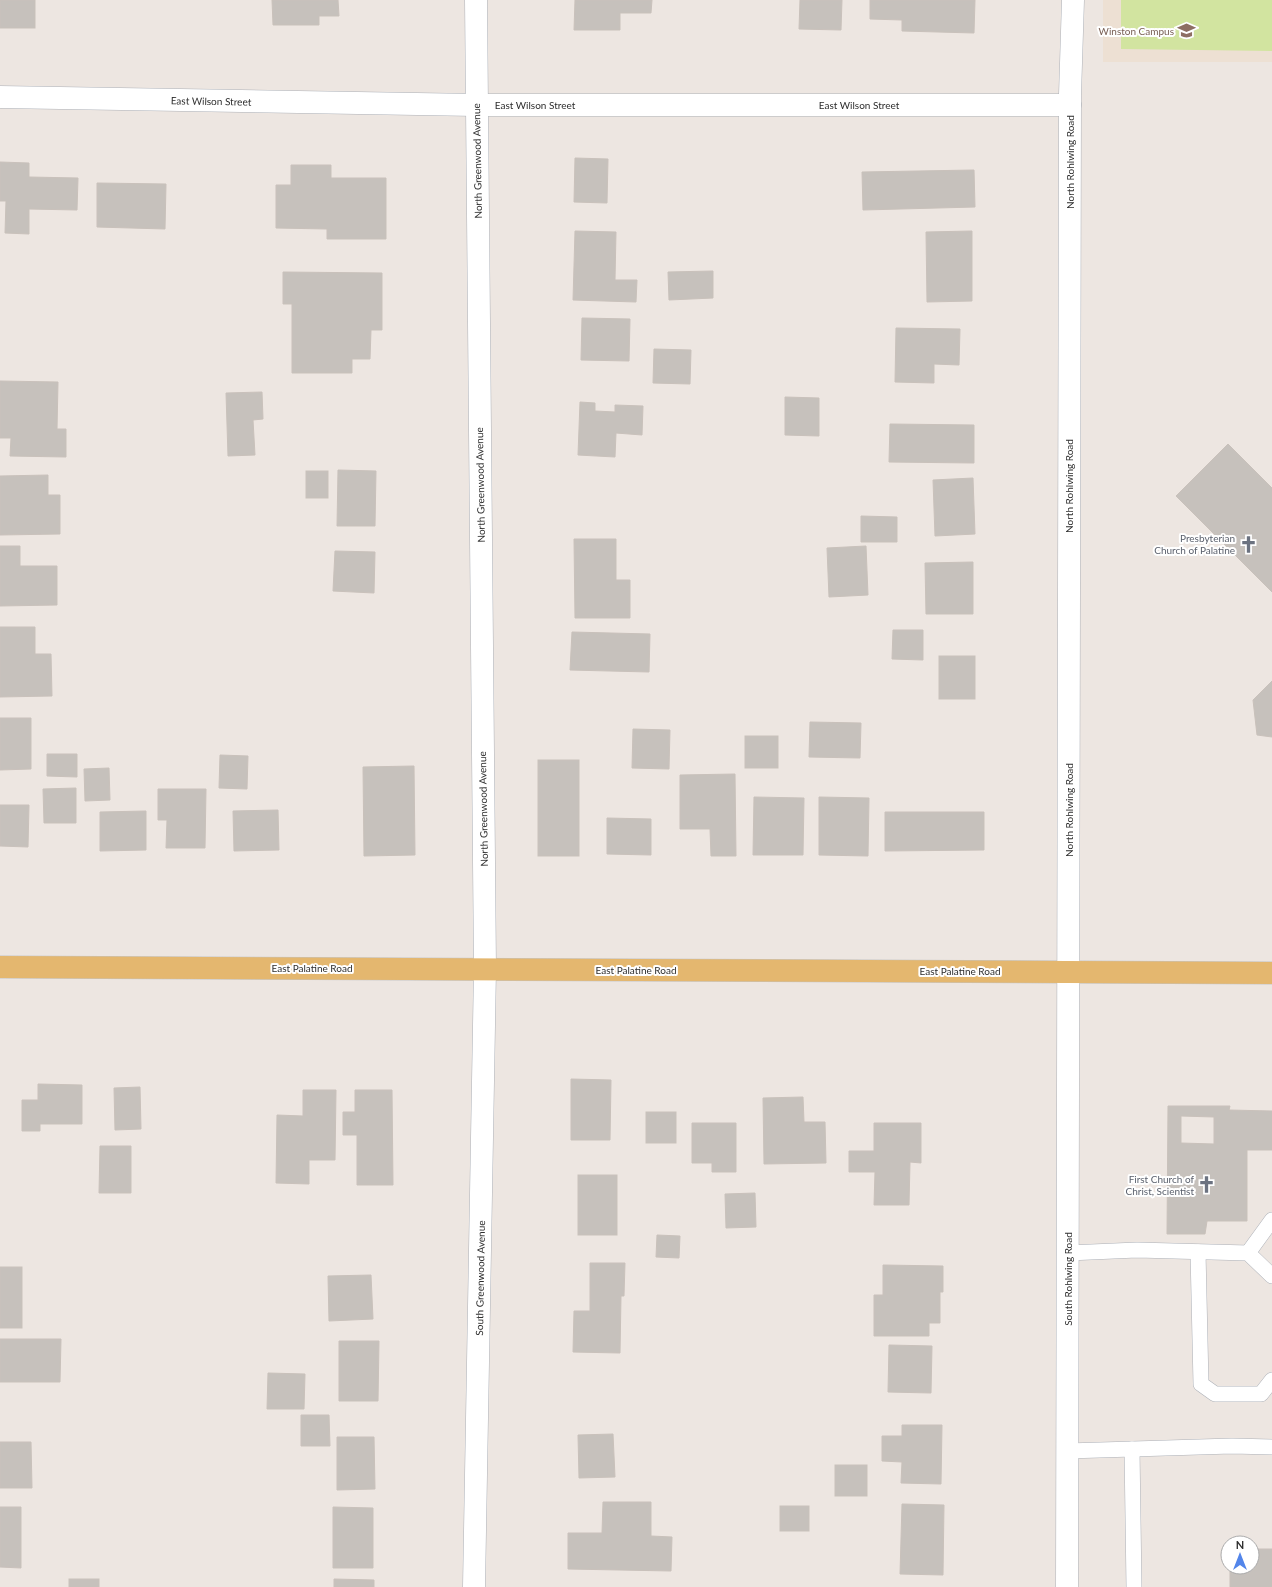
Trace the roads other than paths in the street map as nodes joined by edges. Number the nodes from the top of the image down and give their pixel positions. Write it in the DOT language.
graph roads {
  1 [pos="476,0"];
  2 [pos="1073,0"];
  3 [pos="0,97"];
  4 [pos="476,105"];
  5 [pos="1070,105"];
  6 [pos="0,967"];
  7 [pos="485,969"];
  8 [pos="1068,972"];
  9 [pos="1272,973"];
  10 [pos="1272,1220"];
  11 [pos="1198,1252"];
  12 [pos="1068,1253"];
  13 [pos="1248,1253"];
  14 [pos="1272,1276"];
  15 [pos="1272,1380"];
  16 [pos="1272,1447"];
  17 [pos="1132,1449"];
  18 [pos="1068,1451"];
  19 [pos="474,1587"];
  20 [pos="1067,1587"];
  21 [pos="1134,1587"];
  1 -- 4 [label="street, North Greenwood Avenue"];
  2 -- 5 [label="street, North Rohlwing Road"];
  3 -- 4 [label="street, East Wilson Street"];
  4 -- 5 [label="street, East Wilson Street"];
  4 -- 7 [label="street, North Greenwood Avenue"];
  5 -- 8 [label="street, North Rohlwing Road"];
  6 -- 7 [label="main road, East Palatine Road"];
  7 -- 8 [label="main road, East Palatine Road"];
  7 -- 19 [label="street, South Greenwood Avenue"];
  8 -- 9 [label="main road, East Palatine Road"];
  8 -- 12 [label="street, South Rohlwing Road"];
  10 -- 13 [label="lane"];
  11 -- 12 [label="lane"];
  11 -- 13 [label="lane"];
  11 -- 15 [label="lane"];
  12 -- 18 [label="street, South Rohlwing Road"];
  13 -- 14 [label="lane"];
  16 -- 17 [label="lane"];
  17 -- 18 [label="lane"];
  17 -- 21 [label="lane"];
  18 -- 20 [label="street, South Rohlwing Road"];
}
